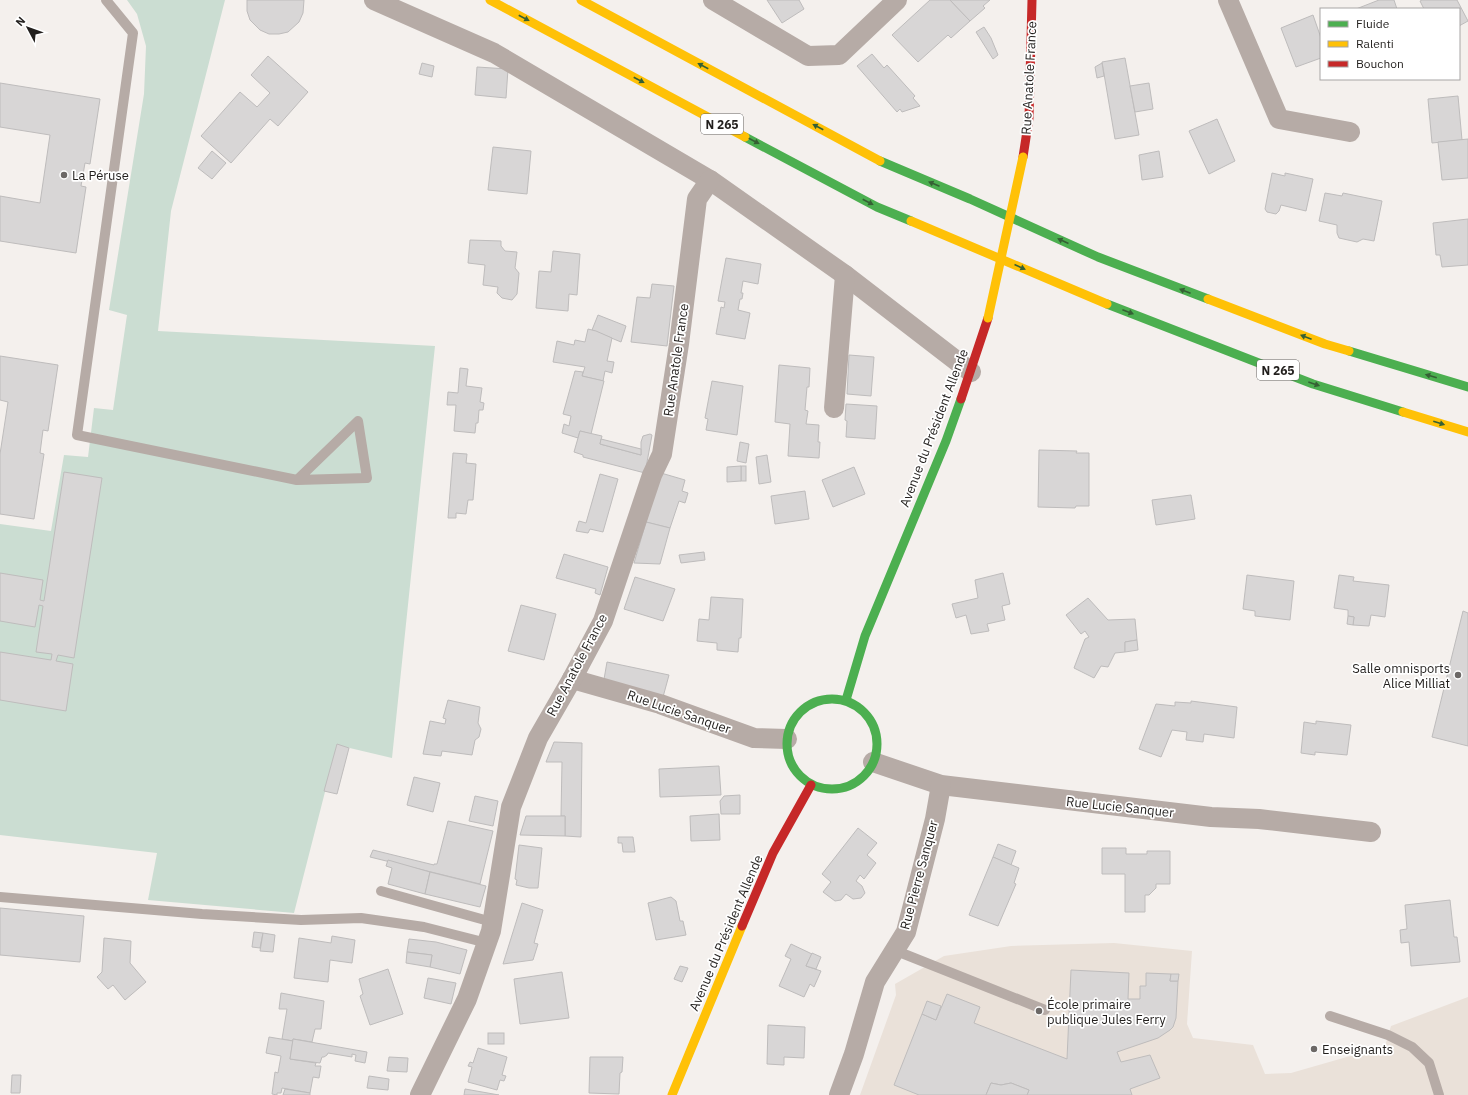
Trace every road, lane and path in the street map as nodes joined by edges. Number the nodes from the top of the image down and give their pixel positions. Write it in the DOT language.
graph roads {
  1 [pos="106,0"];
  2 [pos="374,0"];
  3 [pos="490,0"];
  4 [pos="581,0"];
  5 [pos="713,0"];
  6 [pos="897,0"];
  7 [pos="1032,0"];
  8 [pos="1228,0"];
  9 [pos="1350,132"];
  10 [pos="1023,157"];
  11 [pos="710,180"];
  12 [pos="845,275"];
  13 [pos="971,372"];
  14 [pos="1468,387"];
  15 [pos="834,408"];
  16 [pos="1468,432"];
  17 [pos="297,480"];
  18 [pos="572,679"];
  19 [pos="846,700"];
  20 [pos="787,739"];
  21 [pos="873,762"];
  22 [pos="811,784"];
  23 [pos="941,785"];
  24 [pos="1371,832"];
  25 [pos="381,891"];
  26 [pos="0,897"];
  27 [pos="492,922"];
  28 [pos="487,942"];
  29 [pos="894,950"];
  30 [pos="1045,1010"];
  31 [pos="1330,1016"];
  32 [pos="420,1095"];
  33 [pos="672,1095"];
  34 [pos="839,1095"];
  35 [pos="1439,1095"];
  1 -- 17 [label="lane"];
  2 -- 11 [label="street"];
  3 -- 16 [label="main road, N 265, one-way"];
  14 -- 4 [label="main road, one-way"];
  5 -- 6 [label="street"];
  7 -- 10 [label="main road, Rue Anatole France"];
  8 -- 9 [label="street"];
  10 -- 13 [label="main road, Avenue du Président Allende, bridge"];
  11 -- 12 [label="street"];
  11 -- 18 [label="street, Rue Anatole France"];
  12 -- 13 [label="street"];
  12 -- 15 [label="street"];
  13 -- 19 [label="main road, Avenue du Président Allende"];
  17 -- 17 [label="lane"];
  18 -- 20 [label="street, Rue Lucie Sanquer"];
  18 -- 27 [label="street, Rue Anatole France"];
  19 -- 20 [label="main road"];
  19 -- 21 [label="main road"];
  20 -- 22 [label="main road"];
  21 -- 22 [label="main road"];
  21 -- 23 [label="street, Rue Lucie Sanquer"];
  22 -- 33 [label="main road, Avenue du Président Allende"];
  23 -- 24 [label="street, Rue Lucie Sanquer"];
  23 -- 29 [label="street, Rue Pierre Sanquer"];
  25 -- 27 [label="lane"];
  26 -- 28 [label="lane"];
  27 -- 28 [label="street, Rue Anatole France"];
  28 -- 32 [label="street, Rue Anatole France"];
  29 -- 30 [label="lane"];
  29 -- 34 [label="street, Rue Pierre Sanquer"];
  31 -- 35 [label="lane"];
}
